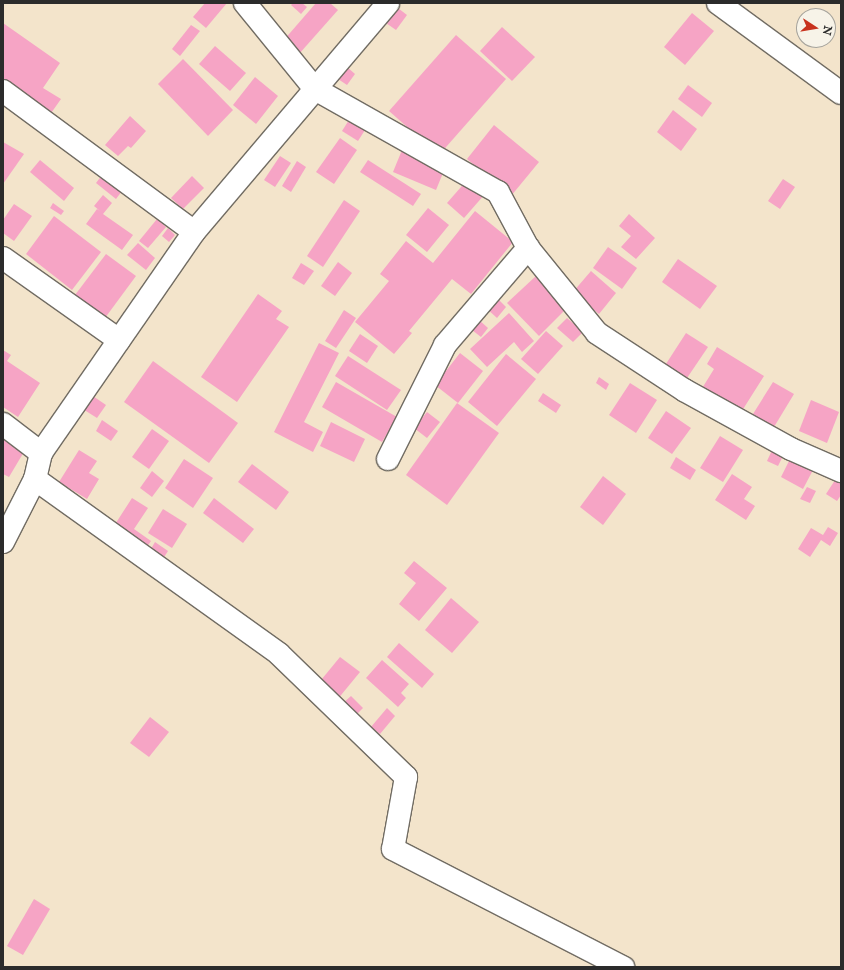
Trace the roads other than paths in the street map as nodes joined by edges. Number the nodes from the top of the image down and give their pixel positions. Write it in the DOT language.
graph roads {
  1 [pos="245,3"];
  2 [pos="388,3"];
  3 [pos="718,3"];
  4 [pos="315,89"];
  5 [pos="3,91"];
  6 [pos="841,93"];
  7 [pos="194,232"];
  8 [pos="528,248"];
  9 [pos="3,258"];
  10 [pos="119,340"];
  11 [pos="3,424"];
  12 [pos="41,452"];
  13 [pos="388,459"];
  14 [pos="840,468"];
  15 [pos="35,479"];
  16 [pos="3,542"];
  17 [pos="623,967"];
  1 -- 4 [label="street"];
  2 -- 4 [label="street"];
  3 -- 6 [label="street"];
  4 -- 7 [label="street"];
  4 -- 8 [label="street"];
  5 -- 7 [label="street"];
  7 -- 10 [label="street"];
  8 -- 13 [label="street"];
  8 -- 14 [label="street"];
  9 -- 10 [label="street"];
  10 -- 12 [label="street"];
  11 -- 12 [label="street"];
  12 -- 15 [label="street"];
  15 -- 16 [label="street"];
  15 -- 17 [label="street"];
}
